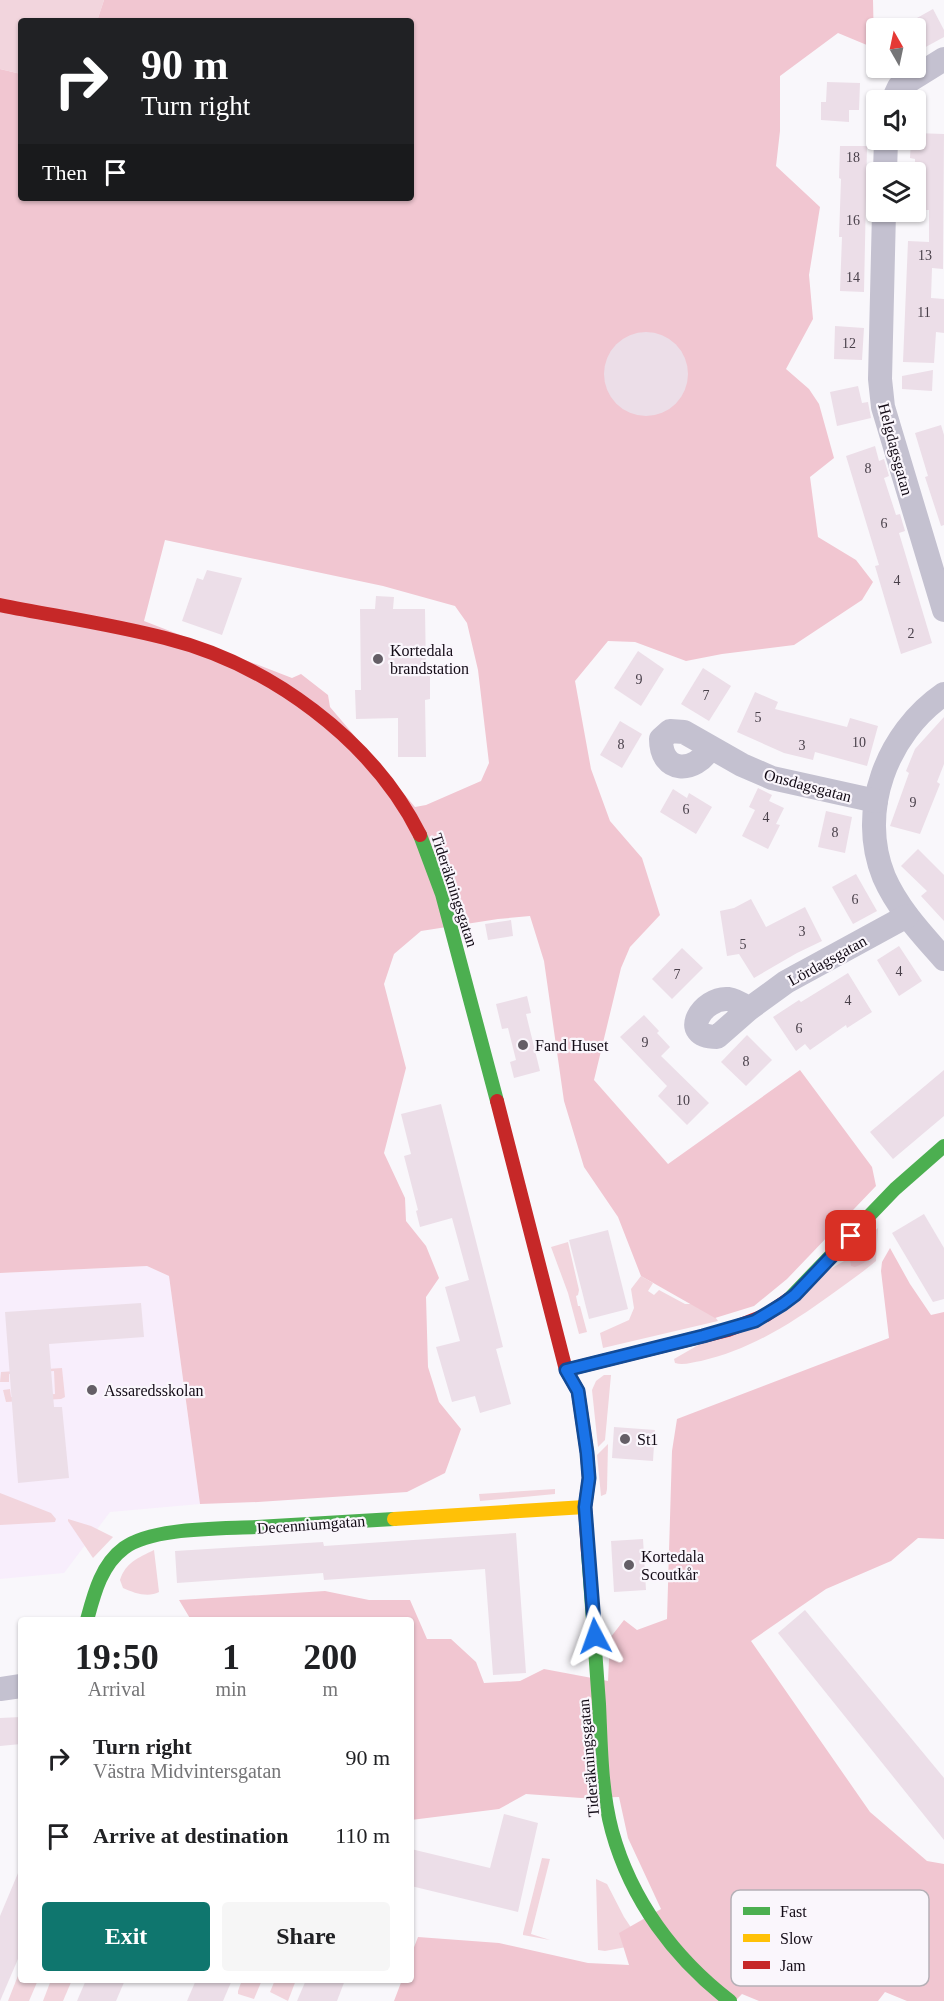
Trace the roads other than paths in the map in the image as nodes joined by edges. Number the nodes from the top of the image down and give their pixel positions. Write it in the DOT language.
graph roads {
  1 [pos="944,59"];
  2 [pos="898,90"];
  3 [pos="884,222"];
  4 [pos="0,605"];
  5 [pos="944,610"];
  6 [pos="944,694"];
  7 [pos="710,748"];
  8 [pos="876,801"];
  9 [pos="907,916"];
  10 [pos="944,959"];
  11 [pos="749,1010"];
  12 [pos="944,1146"];
  13 [pos="566,1370"];
  14 [pos="565,1396"];
  15 [pos="573,1478"];
  16 [pos="585,1507"];
  17 [pos="88,1617"];
  18 [pos="18,1686"];
  19 [pos="0,1689"];
  20 [pos="730,2001"];
  1 -- 2 [label="street"];
  3 -- 5 [label="street, Helgdagsgatan"];
  4 -- 13 [label="street, Tideräkningsgatan"];
  6 -- 8 [label="street"];
  7 -- 8 [label="street, Onsdagsgatan"];
  8 -- 9 [label="street"];
  9 -- 10 [label="street"];
  9 -- 11 [label="street, Lördagsgatan"];
  12 -- 13 [label="street"];
  13 -- 14 [label="street, Tideräkningsgatan"];
  13 -- 16 [label="street, Tideräkningsgatan"];
  15 -- 16 [label="street, Tideräkningsgatan"];
  16 -- 17 [label="street, Decenniumgatan"];
  16 -- 20 [label="street, Tideräkningsgatan"];
  18 -- 19 [label="street"];
}
